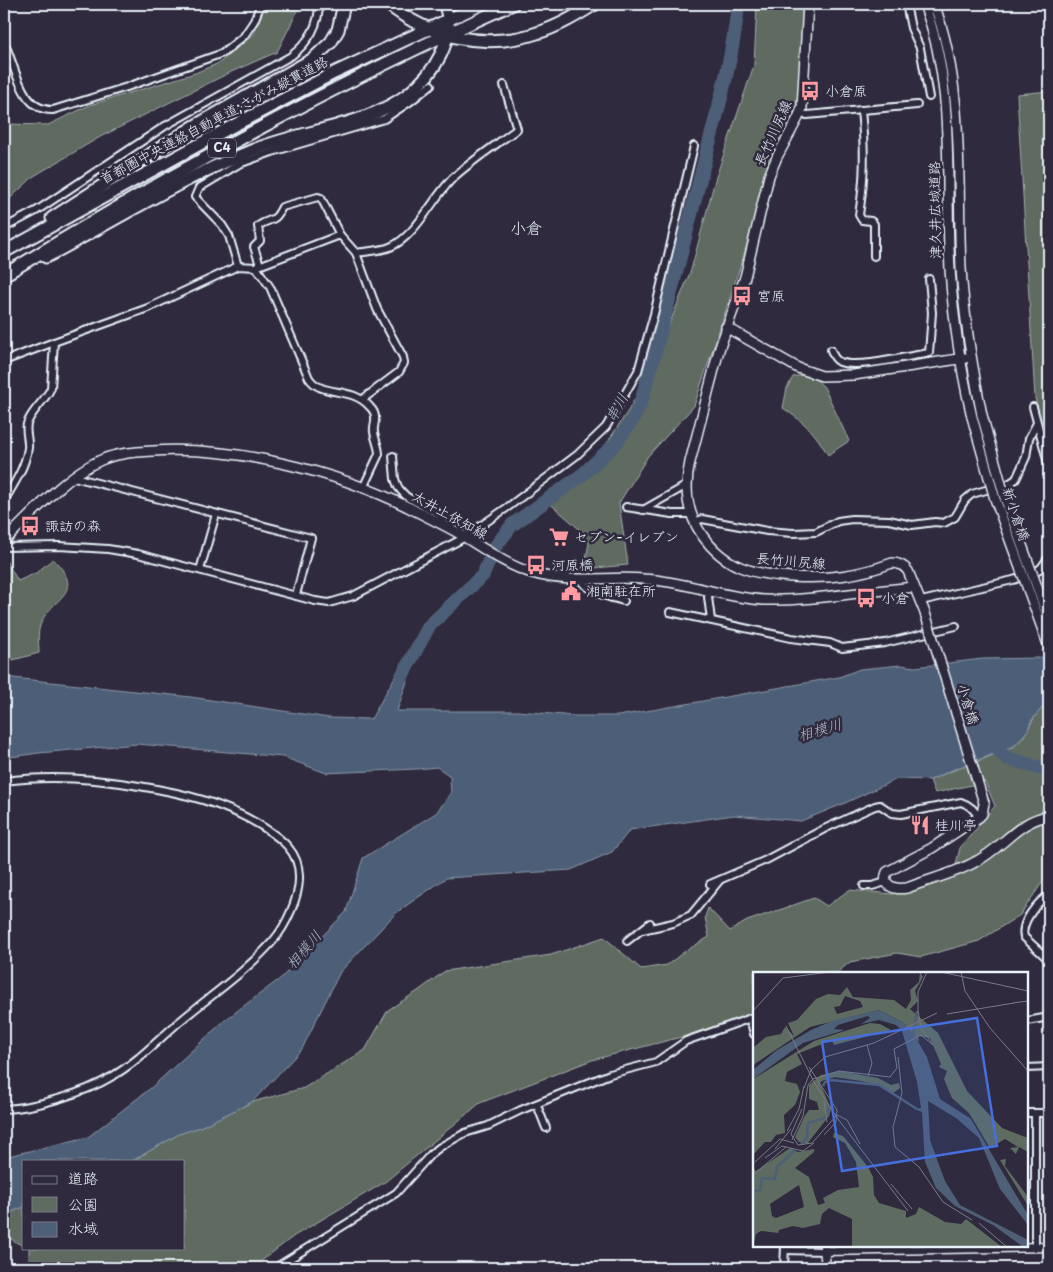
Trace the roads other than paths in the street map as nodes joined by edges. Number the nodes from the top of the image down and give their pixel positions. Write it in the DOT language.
graph roads {
  1 [pos="261,4"];
  2 [pos="320,4"];
  3 [pos="344,4"];
  4 [pos="388,4"];
  5 [pos="446,4"];
  6 [pos="482,4"];
  7 [pos="513,4"];
  8 [pos="595,4"];
  9 [pos="808,4"];
  10 [pos="906,4"];
  11 [pos="924,4"];
  12 [pos="934,4"];
  13 [pos="4,42"];
  14 [pos="431,84"];
  15 [pos="504,85"];
  16 [pos="929,97"];
  17 [pos="917,105"];
  18 [pos="860,110"];
  19 [pos="800,114"];
  20 [pos="694,146"];
  21 [pos="4,228"];
  22 [pos="340,235"];
  23 [pos="4,250"];
  24 [pos="356,253"];
  25 [pos="874,256"];
  26 [pos="238,266"];
  27 [pos="258,266"];
  28 [pos="4,275"];
  29 [pos="929,279"];
  30 [pos="4,283"];
  31 [pos="726,327"];
  32 [pos="54,342"];
  33 [pos="831,350"];
  34 [pos="971,357"];
  35 [pos="960,359"];
  36 [pos="4,361"];
  37 [pos="884,366"];
  38 [pos="363,399"];
  39 [pos="1033,407"];
  40 [pos="982,415"];
  41 [pos="972,417"];
  42 [pos="1037,423"];
  43 [pos="393,456"];
  44 [pos="1049,467"];
  45 [pos="74,477"];
  46 [pos="686,485"];
  47 [pos="363,488"];
  48 [pos="4,502"];
  49 [pos="626,507"];
  50 [pos="643,510"];
  51 [pos="216,514"];
  52 [pos="692,518"];
  53 [pos="442,525"];
  54 [pos="466,538"];
  55 [pos="4,541"];
  56 [pos="4,547"];
  57 [pos="1049,557"];
  58 [pos="200,570"];
  59 [pos="1030,575"];
  60 [pos="580,579"];
  61 [pos="1029,584"];
  62 [pos="914,587"];
  63 [pos="710,590"];
  64 [pos="296,596"];
  65 [pos="624,601"];
  66 [pos="921,601"];
  67 [pos="670,612"];
  68 [pos="925,613"];
  69 [pos="711,620"];
  70 [pos="1049,620"];
  71 [pos="956,626"];
  72 [pos="1049,647"];
  73 [pos="4,781"];
  74 [pos="1049,816"];
  75 [pos="979,817"];
  76 [pos="721,878"];
  77 [pos="886,882"];
  78 [pos="710,884"];
  79 [pos="864,886"];
  80 [pos="1049,895"];
  81 [pos="650,923"];
  82 [pos="642,930"];
  83 [pos="627,941"];
  84 [pos="1049,960"];
  85 [pos="1049,1017"];
  86 [pos="752,1018"];
  87 [pos="1028,1021"];
  88 [pos="1049,1067"];
  89 [pos="1028,1068"];
  90 [pos="537,1105"];
  91 [pos="4,1110"];
  92 [pos="1049,1112"];
  93 [pos="1028,1113"];
  94 [pos="1034,1113"];
  95 [pos="546,1128"];
  96 [pos="960,1247"];
  97 [pos="1000,1247"];
  98 [pos="1036,1247"];
  99 [pos="1049,1247"];
  100 [pos="785,1248"];
  101 [pos="824,1248"];
  102 [pos="275,1268"];
  103 [pos="784,1268"];
  104 [pos="826,1268"];
  1 -- 13 [label="street"];
  2 -- 21 [label="street"];
  3 -- 23 [label="highway"];
  4 -- 8 [label="highway"];
  5 -- 30 [label="highway"];
  6 -- 23 [label="highway, 首都圏中央連絡自動車道;さがみ縦貫道路 / C4"];
  7 -- 28 [label="highway, 首都圏中央連絡自動車道;さがみ縦貫道路 / C4"];
  9 -- 19 [label="main road, 長竹川尻線"];
  10 -- 16 [label="street"];
  11 -- 35 [label="main road, 津久井広域道路"];
  12 -- 34 [label="main road, 津久井広域道路"];
  14 -- 26 [label="street"];
  15 -- 24 [label="street"];
  17 -- 18 [label="street"];
  18 -- 19 [label="street"];
  18 -- 25 [label="street"];
  19 -- 31 [label="main road, 長竹川尻線"];
  20 -- 54 [label="street"];
  22 -- 24 [label="street"];
  22 -- 27 [label="street"];
  22 -- 27 [label="street"];
  24 -- 38 [label="street"];
  26 -- 27 [label="street"];
  26 -- 32 [label="street"];
  27 -- 38 [label="street"];
  29 -- 37 [label="street"];
  31 -- 37 [label="main road"];
  31 -- 46 [label="main road, 長竹川尻線"];
  32 -- 36 [label="street"];
  32 -- 48 [label="street"];
  33 -- 37 [label="street"];
  34 -- 35 [label="main road"];
  34 -- 40 [label="main road, 津久井広域道路"];
  35 -- 37 [label="main road"];
  35 -- 41 [label="main road, 津久井広域道路"];
  38 -- 47 [label="street"];
  39 -- 42 [label="street"];
  40 -- 70 [label="main road, 新小倉橋, bridge"];
  41 -- 72 [label="main road, 新小倉橋, bridge"];
  42 -- 44 [label="street"];
  42 -- 52 [label="street"];
  43 -- 53 [label="street"];
  45 -- 47 [label="main road, 太井上依知線"];
  45 -- 51 [label="street"];
  45 -- 55 [label="main road, 太井上依知線"];
  46 -- 50 [label="street"];
  46 -- 52 [label="main road, 長竹川尻線"];
  47 -- 53 [label="main road, 太井上依知線"];
  49 -- 50 [label="street"];
  50 -- 52 [label="street"];
  51 -- 58 [label="street"];
  51 -- 64 [label="street"];
  52 -- 62 [label="main road, 長竹川尻線"];
  53 -- 54 [label="main road, 太井上依知線"];
  54 -- 60 [label="main road, 太井上依知線"];
  54 -- 64 [label="street"];
  56 -- 58 [label="street"];
  57 -- 59 [label="street"];
  58 -- 64 [label="street"];
  59 -- 61 [label="street"];
  59 -- 66 [label="street"];
  60 -- 63 [label="main road, 太井上依知線"];
  60 -- 65 [label="street"];
  62 -- 63 [label="main road, 太井上依知線"];
  62 -- 66 [label="main road, 長竹川尻線"];
  63 -- 69 [label="street"];
  66 -- 68 [label="main road, 長竹川尻線"];
  67 -- 69 [label="street"];
  68 -- 75 [label="main road, 小倉橋, bridge"];
  69 -- 71 [label="street"];
  73 -- 91 [label="street"];
  74 -- 77 [label="main road"];
  75 -- 76 [label="street"];
  75 -- 77 [label="main road"];
  76 -- 78 [label="street"];
  76 -- 82 [label="street"];
  77 -- 79 [label="street"];
  80 -- 84 [label="street"];
  81 -- 82 [label="street"];
  82 -- 83 [label="street"];
  85 -- 87 [label="street"];
  86 -- 90 [label="street"];
  88 -- 89 [label="street"];
  90 -- 95 [label="street"];
  90 -- 102 [label="street"];
  92 -- 94 [label="street"];
  93 -- 94 [label="street"];
  94 -- 98 [label="street"];
  96 -- 97 [label="street"];
  96 -- 101 [label="street"];
  97 -- 98 [label="street"];
  98 -- 99 [label="street"];
  100 -- 101 [label="street"];
  100 -- 103 [label="street"];
  101 -- 104 [label="street"];
}
